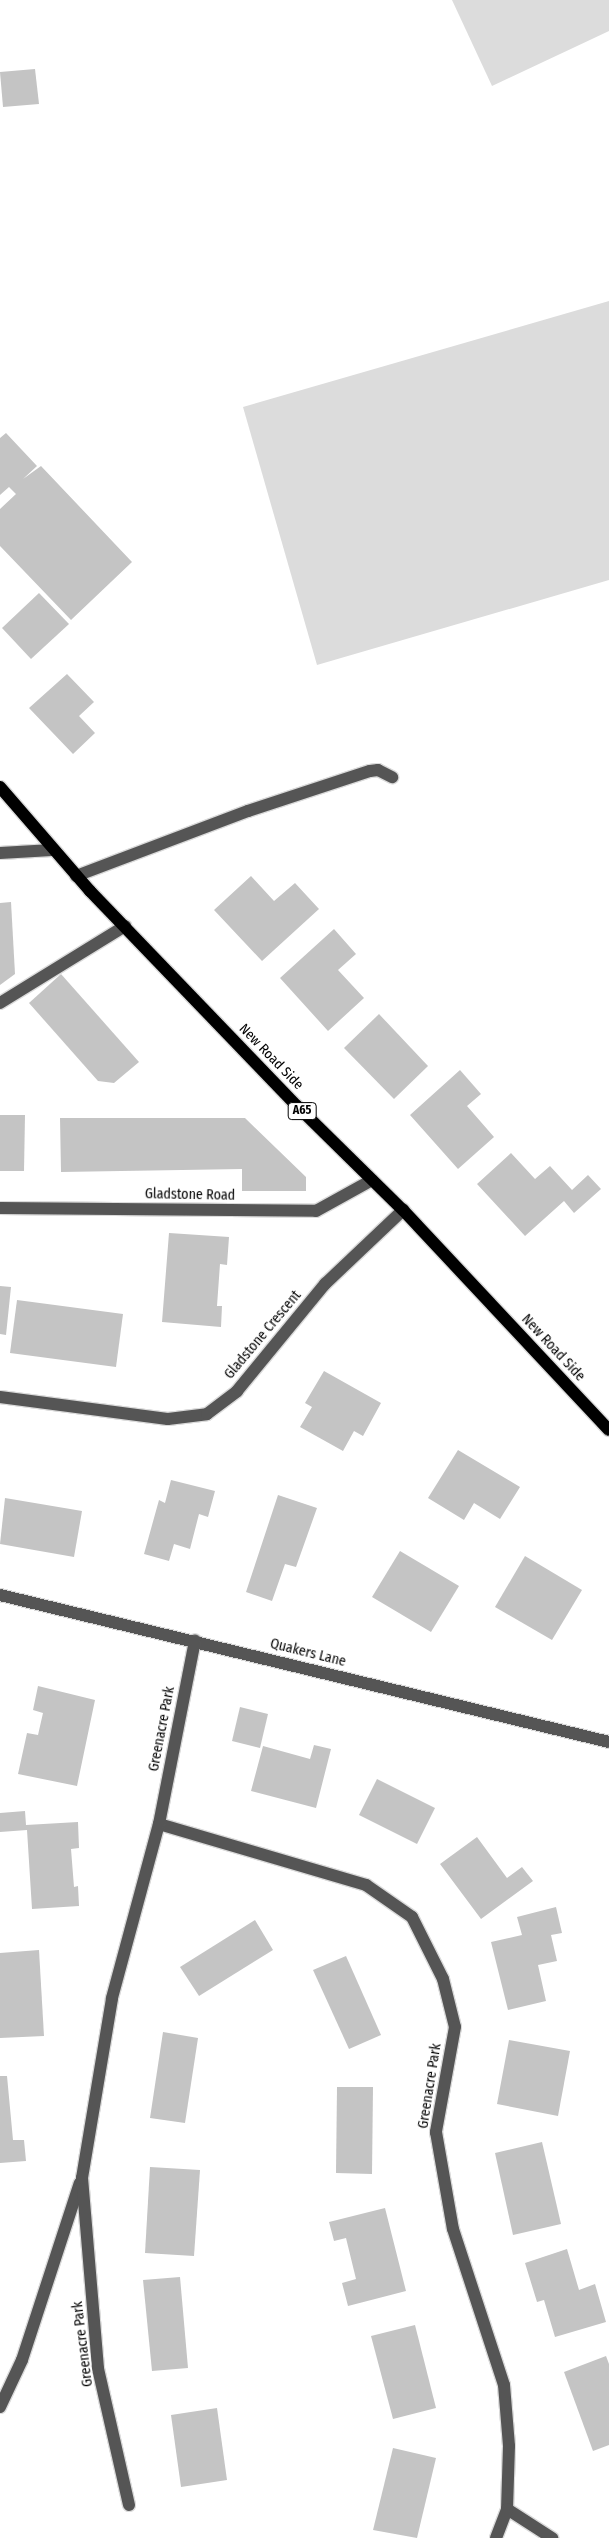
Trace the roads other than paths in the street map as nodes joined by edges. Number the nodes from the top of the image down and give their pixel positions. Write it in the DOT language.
graph roads {
  1 [pos="392,777"];
  2 [pos="0,787"];
  3 [pos="52,850"];
  4 [pos="0,853"];
  5 [pos="76,876"];
  6 [pos="126,926"];
  7 [pos="0,1003"];
  8 [pos="372,1180"];
  9 [pos="0,1208"];
  10 [pos="403,1210"];
  11 [pos="0,1397"];
  12 [pos="609,1430"];
  13 [pos="0,1595"];
  14 [pos="195,1641"];
  15 [pos="609,1742"];
  16 [pos="159,1824"];
  17 [pos="82,2178"];
  18 [pos="0,2407"];
  19 [pos="129,2504"];
  20 [pos="507,2509"];
  21 [pos="496,2538"];
  22 [pos="552,2538"];
  1 -- 5 [label="street"];
  2 -- 3 [label="main road, New Road Side / A65"];
  3 -- 4 [label="street"];
  3 -- 5 [label="main road, New Road Side / A65"];
  5 -- 6 [label="main road, New Road Side / A65"];
  6 -- 7 [label="street"];
  6 -- 8 [label="main road, New Road Side / A65"];
  8 -- 9 [label="street, Gladstone Road"];
  8 -- 10 [label="main road, New Road Side / A65"];
  10 -- 11 [label="street, Gladstone Crescent"];
  10 -- 12 [label="main road, New Road Side / A65"];
  13 -- 14 [label="street, Quakers Lane"];
  14 -- 15 [label="street, Quakers Lane"];
  14 -- 16 [label="street, Greenacre Park"];
  16 -- 17 [label="street, Greenacre Park"];
  16 -- 20 [label="street, Greenacre Park"];
  17 -- 18 [label="street, Greenacre Park"];
  17 -- 19 [label="street, Greenacre Park"];
  20 -- 21 [label="street, Greenacre Park"];
  20 -- 22 [label="street"];
}
